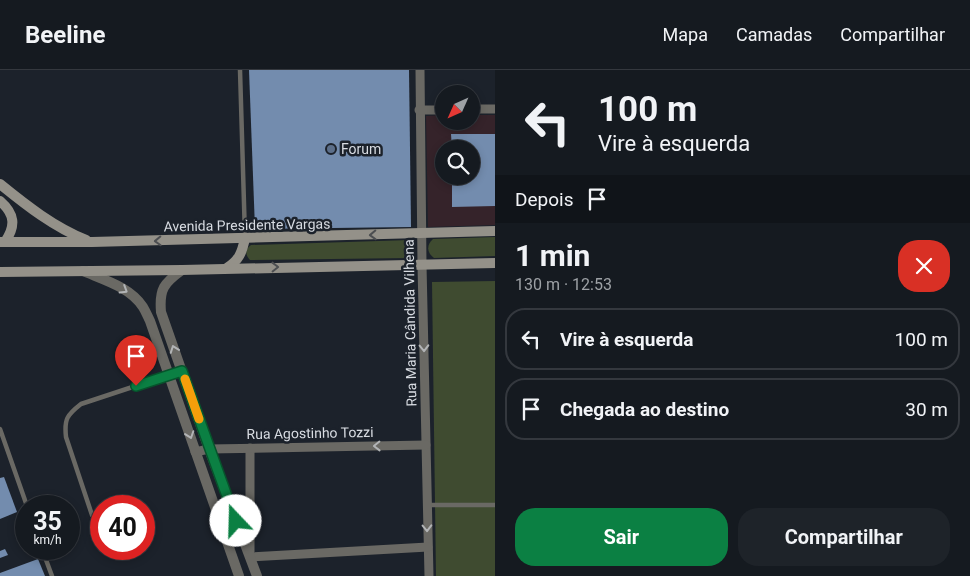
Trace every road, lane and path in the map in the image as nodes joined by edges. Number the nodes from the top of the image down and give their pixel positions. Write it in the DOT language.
graph roads {
  1 [pos="240,70"];
  2 [pos="420,70"];
  3 [pos="480,109"];
  4 [pos="495,109"];
  5 [pos="419,110"];
  6 [pos="435,110"];
  7 [pos="0,184"];
  8 [pos="0,201"];
  9 [pos="495,231"];
  10 [pos="422,234"];
  11 [pos="245,238"];
  12 [pos="2,242"];
  13 [pos="92,242"];
  14 [pos="495,263"];
  15 [pos="422,264"];
  16 [pos="226,268"];
  17 [pos="79,270"];
  18 [pos="182,270"];
  19 [pos="0,272"];
  20 [pos="182,371"];
  21 [pos="168,375"];
  22 [pos="0,429"];
  23 [pos="426,445"];
  24 [pos="250,448"];
  25 [pos="210,449"];
  26 [pos="195,452"];
  27 [pos="23,495"];
  28 [pos="427,505"];
  29 [pos="495,505"];
  30 [pos="90,509"];
  31 [pos="428,547"];
  32 [pos="250,557"];
  33 [pos="46,560"];
  34 [pos="52,576"];
  35 [pos="239,576"];
  36 [pos="257,576"];
  37 [pos="428,576"];
  1 -- 11 [label="lane"];
  2 -- 5 [label="street, Rua Maria Cândida Vilhena"];
  3 -- 4 [label="street"];
  5 -- 6 [label="street"];
  5 -- 10 [label="street, Rua Maria Cândida Vilhena"];
  7 -- 13 [label="main road"];
  8 -- 12 [label="main road"];
  9 -- 10 [label="main road, Avenida Presidente Vargas"];
  10 -- 11 [label="main road, Avenida Presidente Vargas, one-way"];
  10 -- 15 [label="street, Rua Maria Cândida Vilhena"];
  11 -- 13 [label="main road, Avenida Presidente Vargas, one-way"];
  11 -- 16 [label="main road"];
  12 -- 13 [label="main road, Avenida Presidente Vargas"];
  14 -- 15 [label="main road"];
  16 -- 15 [label="main road, one-way"];
  15 -- 23 [label="street, Rua Maria Cândida Vilhena, one-way"];
  16 -- 18 [label="main road"];
  17 -- 18 [label="main road"];
  17 -- 19 [label="main road"];
  17 -- 21 [label="street, one-way"];
  20 -- 18 [label="street, one-way"];
  20 -- 21 [label="lane"];
  20 -- 25 [label="street"];
  21 -- 26 [label="street, one-way"];
  21 -- 30 [label="lane"];
  22 -- 27 [label="lane"];
  23 -- 24 [label="street, Rua Agostinho Tozzi, one-way"];
  23 -- 28 [label="street, Rua Maria Cândida Vilhena"];
  24 -- 25 [label="street, Rua Agostinho Tozzi"];
  24 -- 32 [label="street"];
  25 -- 26 [label="street, Rua Agostinho Tozzi"];
  25 -- 32 [label="street"];
  26 -- 35 [label="street"];
  28 -- 29 [label="lane"];
  28 -- 31 [label="street, Rua Maria Cândida Vilhena, one-way"];
  31 -- 32 [label="street"];
  31 -- 37 [label="street, Rua Maria Cândida Vilhena"];
  32 -- 36 [label="street"];
  33 -- 34 [label="lane"];
}
